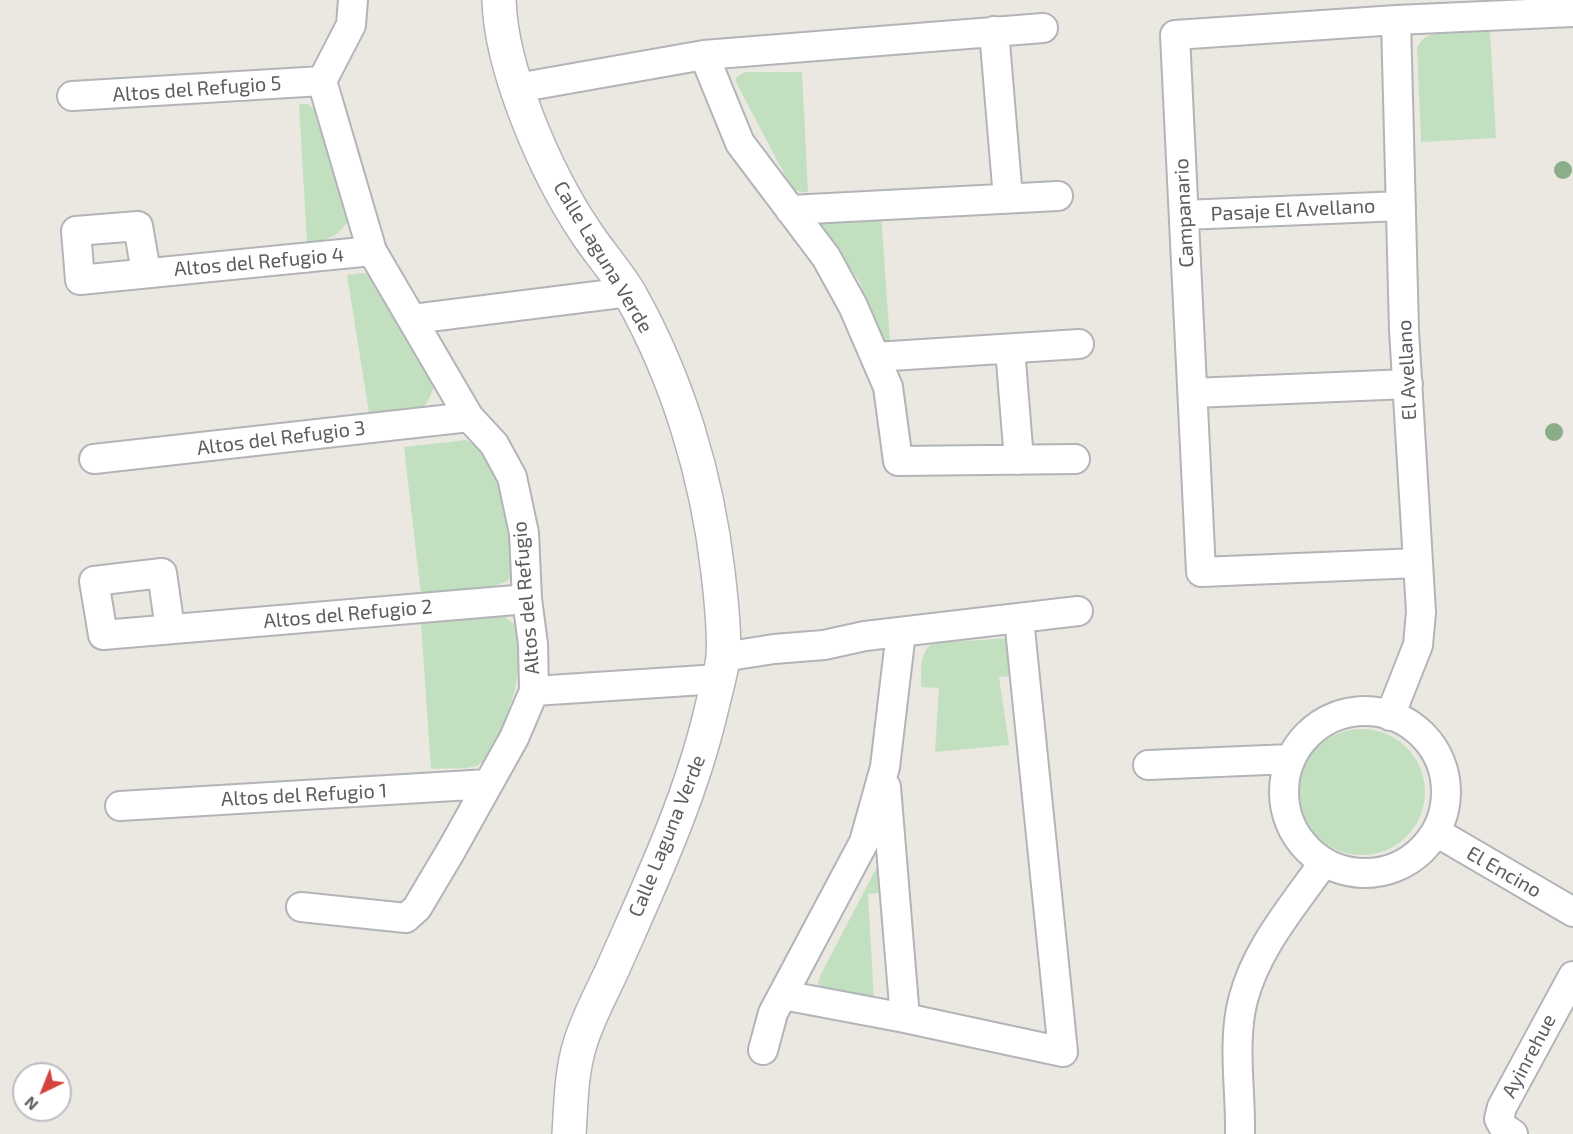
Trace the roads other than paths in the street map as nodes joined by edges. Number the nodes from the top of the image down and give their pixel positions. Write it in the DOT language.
graph roads {
  1 [pos="352,0"];
  2 [pos="499,0"];
  3 [pos="1573,12"];
  4 [pos="1396,20"];
  5 [pos="1043,27"];
  6 [pos="994,31"];
  7 [pos="704,55"];
  8 [pos="322,81"];
  9 [pos="518,88"];
  10 [pos="72,96"];
  11 [pos="1058,196"];
  12 [pos="1008,198"];
  13 [pos="1401,206"];
  14 [pos="790,210"];
  15 [pos="1184,215"];
  16 [pos="372,251"];
  17 [pos="146,272"];
  18 [pos="629,292"];
  19 [pos="413,319"];
  20 [pos="1078,344"];
  21 [pos="1010,349"];
  22 [pos="875,357"];
  23 [pos="1408,384"];
  24 [pos="1193,393"];
  25 [pos="469,417"];
  26 [pos="94,459"];
  27 [pos="1075,459"];
  28 [pos="1019,460"];
  29 [pos="1418,563"];
  30 [pos="527,599"];
  31 [pos="1078,611"];
  32 [pos="1019,619"];
  33 [pos="170,629"];
  34 [pos="901,632"];
  35 [pos="721,668"];
  36 [pos="534,691"];
  37 [pos="1390,716"];
  38 [pos="1291,759"];
  39 [pos="1148,765"];
  40 [pos="885,767"];
  41 [pos="488,784"];
  42 [pos="120,806"];
  43 [pos="1436,832"];
  44 [pos="1324,862"];
  45 [pos="301,907"];
  46 [pos="1573,912"];
  47 [pos="1573,976"];
  48 [pos="783,995"];
  49 [pos="905,1018"];
  50 [pos="764,1050"];
  51 [pos="1496,1129"];
  52 [pos="569,1134"];
  53 [pos="1240,1134"];
  1 -- 8 [label="street"];
  2 -- 9 [label="street, Calle Laguna Verde"];
  3 -- 4 [label="street, Campanario"];
  4 -- 13 [label="street, El Avellano"];
  4 -- 15 [label="street, Campanario"];
  5 -- 6 [label="street"];
  6 -- 7 [label="street"];
  6 -- 12 [label="street"];
  7 -- 9 [label="street"];
  7 -- 14 [label="street"];
  8 -- 10 [label="street, Altos del Refugio 5"];
  8 -- 16 [label="street, Altos del Refugio"];
  9 -- 18 [label="street, Calle Laguna Verde"];
  11 -- 12 [label="street"];
  12 -- 14 [label="street"];
  13 -- 15 [label="street, Pasaje El Avellano"];
  13 -- 23 [label="street, El Avellano"];
  14 -- 22 [label="street"];
  15 -- 24 [label="street, Campanario"];
  16 -- 17 [label="street, Altos del Refugio 4"];
  16 -- 19 [label="street, Altos del Refugio"];
  18 -- 19 [label="street"];
  18 -- 35 [label="street, Calle Laguna Verde"];
  19 -- 25 [label="street, Altos del Refugio"];
  20 -- 21 [label="street"];
  21 -- 22 [label="street"];
  21 -- 28 [label="street"];
  22 -- 28 [label="street"];
  23 -- 24 [label="street"];
  23 -- 29 [label="street, El Avellano"];
  24 -- 29 [label="street, Campanario"];
  25 -- 26 [label="street, Altos del Refugio 3"];
  25 -- 30 [label="street, Altos del Refugio"];
  27 -- 28 [label="street"];
  29 -- 37 [label="street, El Avellano"];
  30 -- 33 [label="street, Altos del Refugio 2"];
  30 -- 36 [label="street, Altos del Refugio"];
  31 -- 32 [label="street, Altos del Refugio"];
  32 -- 34 [label="street, Altos del Refugio"];
  32 -- 49 [label="street"];
  34 -- 35 [label="street, Altos del Refugio"];
  34 -- 40 [label="street"];
  35 -- 36 [label="street, Altos del Refugio"];
  35 -- 52 [label="street, Calle Laguna Verde"];
  36 -- 41 [label="street, Altos del Refugio"];
  37 -- 38 [label="street"];
  37 -- 43 [label="street"];
  38 -- 39 [label="street"];
  38 -- 44 [label="street"];
  40 -- 48 [label="street"];
  40 -- 49 [label="street"];
  41 -- 42 [label="street, Altos del Refugio 1"];
  41 -- 45 [label="street, Altos del Refugio"];
  43 -- 44 [label="street"];
  43 -- 46 [label="street, El Encino"];
  44 -- 53 [label="street"];
  47 -- 51 [label="street, Ayinrehue"];
  48 -- 49 [label="street"];
  48 -- 50 [label="street"];
}
